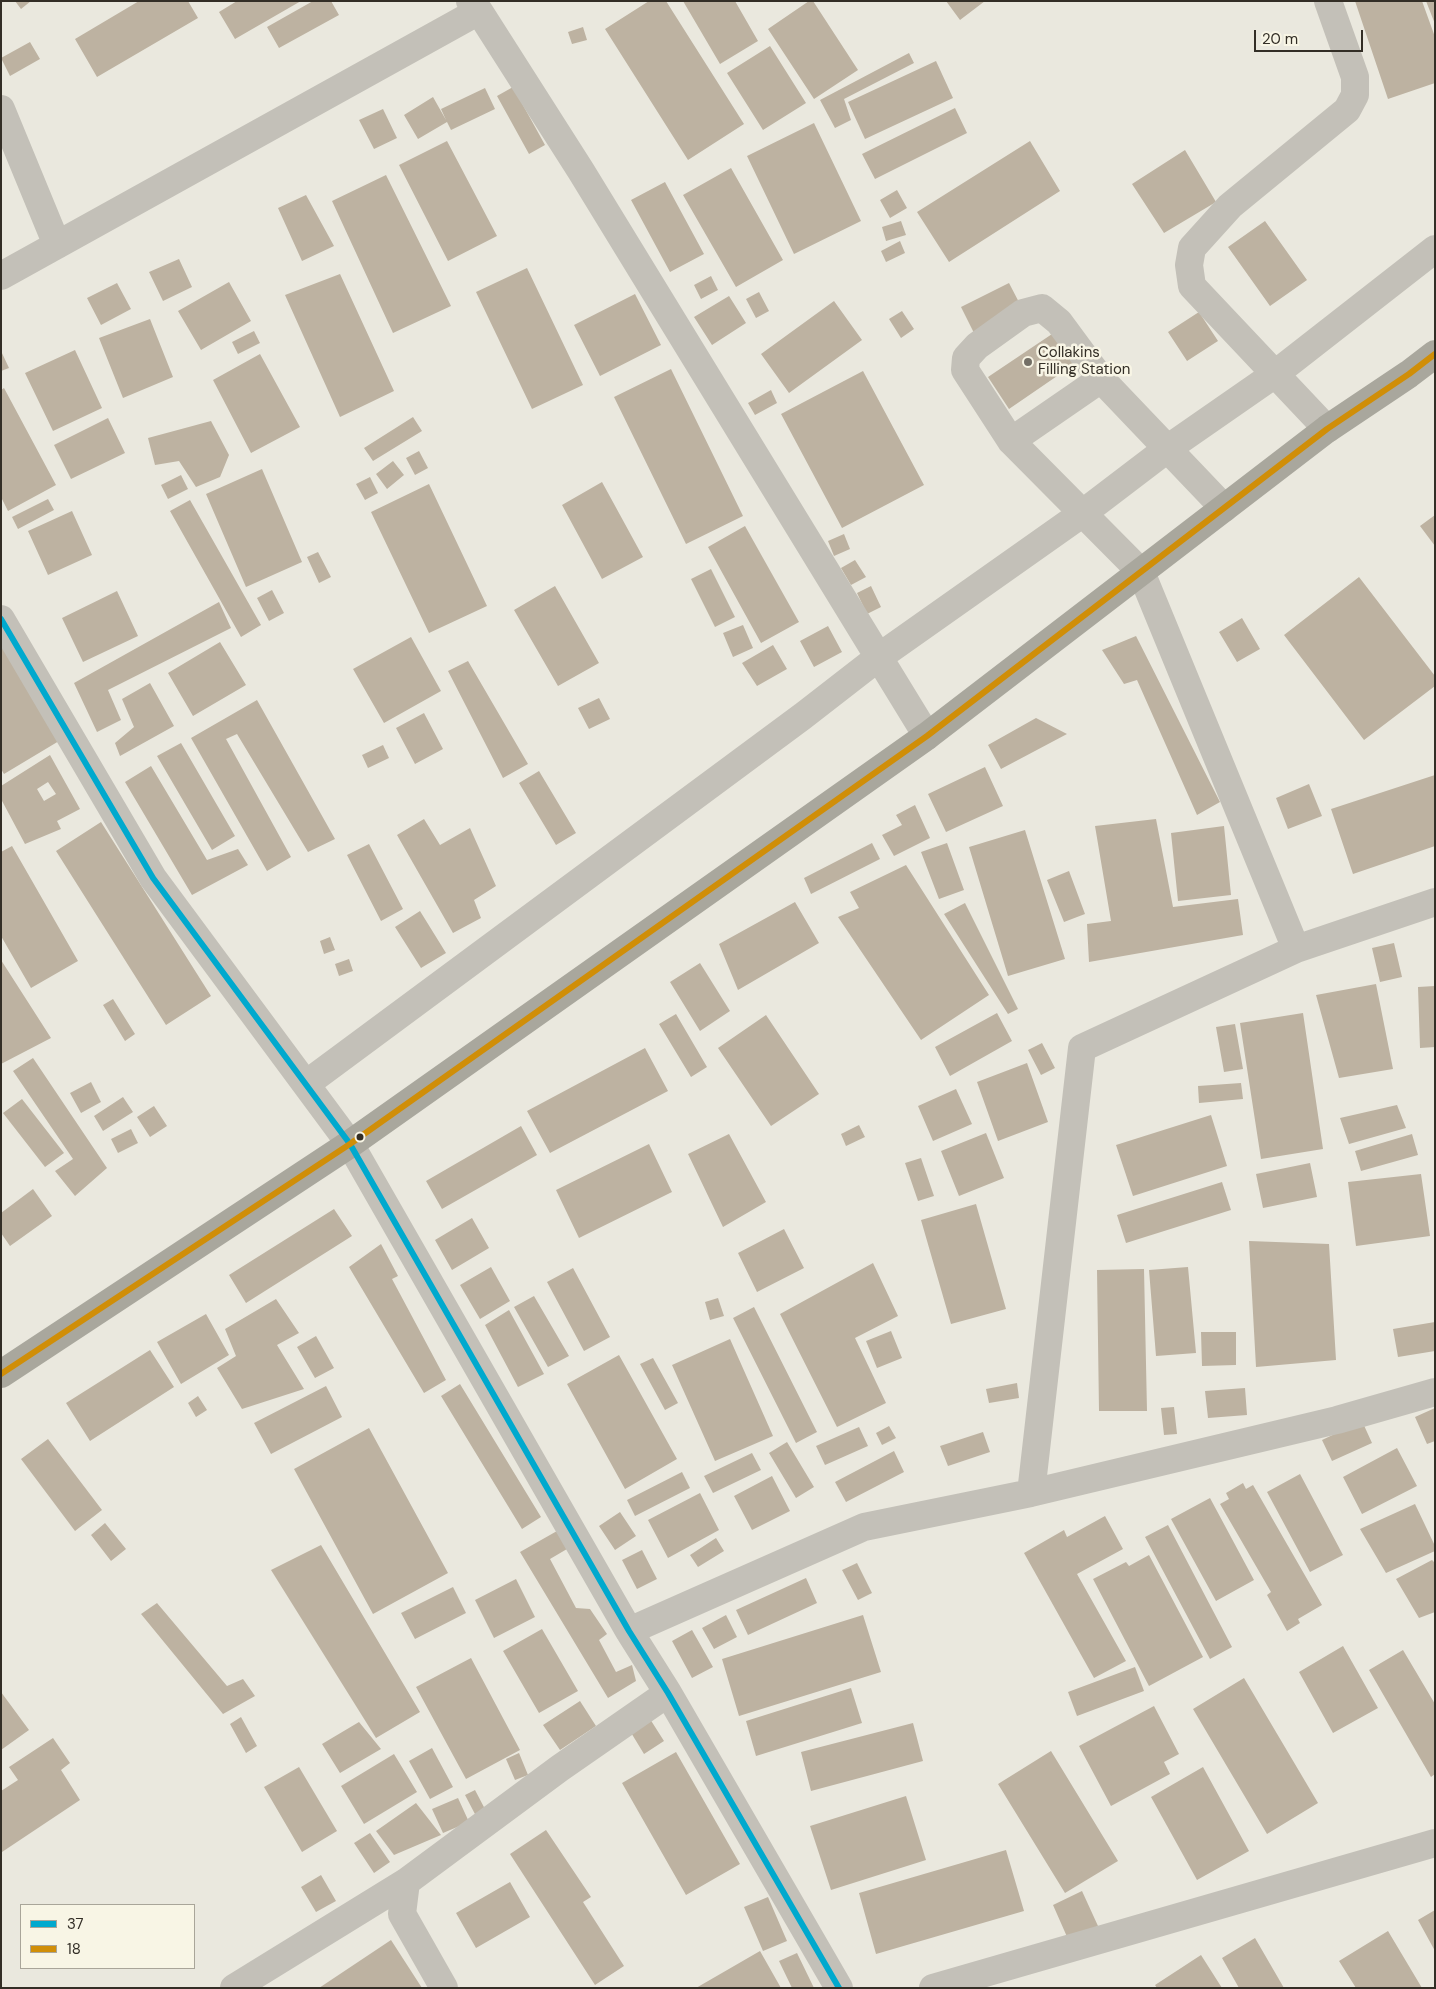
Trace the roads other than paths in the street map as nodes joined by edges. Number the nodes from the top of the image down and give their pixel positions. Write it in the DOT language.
graph roads {
  1 [pos="1328,1"];
  2 [pos="474,6"];
  3 [pos="1,109"];
  4 [pos="57,245"];
  5 [pos="1435,249"];
  6 [pos="1,276"];
  7 [pos="1435,354"];
  8 [pos="1275,374"];
  9 [pos="1101,379"];
  10 [pos="1326,428"];
  11 [pos="1012,441"];
  12 [pos="1167,449"];
  13 [pos="1224,508"];
  14 [pos="1083,513"];
  15 [pos="1141,572"];
  16 [pos="1,619"];
  17 [pos="879,657"];
  18 [pos="927,736"];
  19 [pos="1435,902"];
  20 [pos="1296,949"];
  21 [pos="306,1084"];
  22 [pos="350,1144"];
  23 [pos="1,1374"];
  24 [pos="1435,1392"];
  25 [pos="1031,1493"];
  26 [pos="629,1631"];
  27 [pos="668,1693"];
  28 [pos="1435,1843"];
  29 [pos="406,1882"];
  30 [pos="234,1988"];
  31 [pos="444,1988"];
  32 [pos="839,1988"];
  33 [pos="933,1988"];
  1 -- 8 [label="street"];
  2 -- 4 [label="street"];
  2 -- 17 [label="street"];
  3 -- 4 [label="street"];
  4 -- 6 [label="street"];
  5 -- 8 [label="street"];
  7 -- 10 [label="highway"];
  8 -- 10 [label="street"];
  8 -- 12 [label="street"];
  9 -- 11 [label="street"];
  9 -- 11 [label="street"];
  9 -- 12 [label="street"];
  10 -- 13 [label="highway"];
  11 -- 14 [label="street"];
  12 -- 13 [label="street"];
  12 -- 14 [label="street"];
  13 -- 15 [label="highway"];
  14 -- 15 [label="street"];
  14 -- 17 [label="street"];
  15 -- 18 [label="highway"];
  15 -- 20 [label="street"];
  16 -- 21 [label="street"];
  17 -- 18 [label="street"];
  17 -- 21 [label="street"];
  18 -- 22 [label="highway"];
  19 -- 20 [label="street"];
  20 -- 25 [label="street"];
  21 -- 22 [label="street"];
  22 -- 23 [label="highway"];
  22 -- 26 [label="street"];
  24 -- 25 [label="street"];
  25 -- 26 [label="street"];
  26 -- 27 [label="street"];
  27 -- 29 [label="street"];
  27 -- 32 [label="street"];
  28 -- 33 [label="street"];
  29 -- 30 [label="street"];
  29 -- 31 [label="street"];
}
